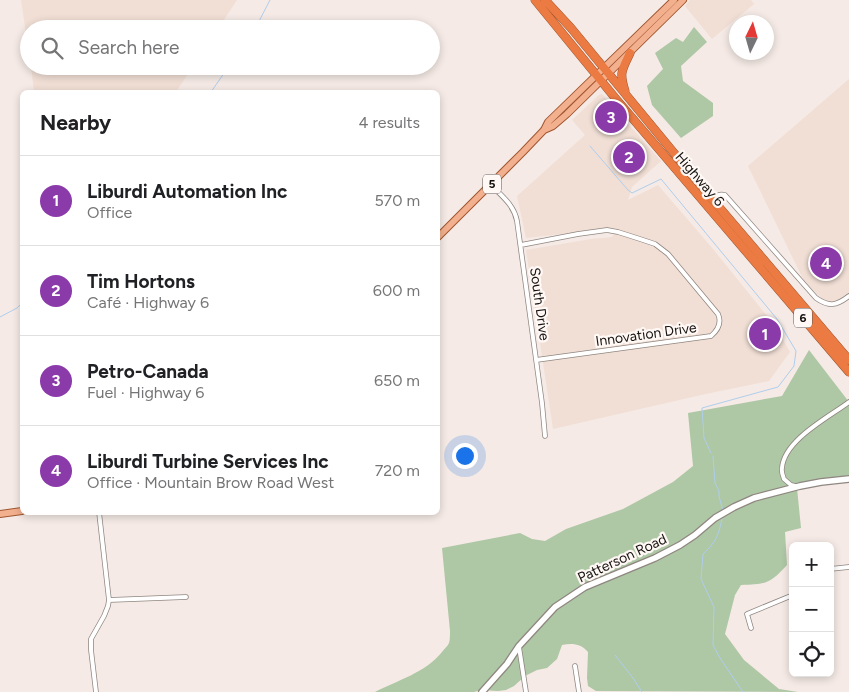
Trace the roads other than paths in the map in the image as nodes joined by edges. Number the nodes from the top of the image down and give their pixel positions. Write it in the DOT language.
graph roads {
  1 [pos="535,0"];
  2 [pos="545,0"];
  3 [pos="674,0"];
  4 [pos="683,0"];
  5 [pos="630,53"];
  6 [pos="606,70"];
  7 [pos="598,78"];
  8 [pos="626,95"];
  9 [pos="491,185"];
  10 [pos="704,196"];
  11 [pos="713,200"];
  12 [pos="440,235"];
  13 [pos="521,246"];
  14 [pos="760,262"];
  15 [pos="849,296"];
  16 [pos="536,360"];
  17 [pos="849,360"];
  18 [pos="849,372"];
  19 [pos="849,402"];
  20 [pos="546,436"];
  21 [pos="849,479"];
  22 [pos="800,486"];
  23 [pos="20,511"];
  24 [pos="0,514"];
  25 [pos="99,515"];
  26 [pos="849,567"];
  27 [pos="834,569"];
  28 [pos="186,596"];
  29 [pos="789,597"];
  30 [pos="109,600"];
  31 [pos="751,628"];
  32 [pos="519,646"];
  33 [pos="575,666"];
  34 [pos="96,692"];
  35 [pos="482,692"];
  36 [pos="526,692"];
  37 [pos="579,692"];
  1 -- 7 [label="highway, Highway 6 / 6"];
  2 -- 6 [label="highway, Highway 6 / 6"];
  3 -- 6 [label="main road, 5"];
  4 -- 5 [label="main road, 5"];
  5 -- 6 [label="main road, 5"];
  5 -- 8 [label="highway"];
  6 -- 7 [label="main road, 5"];
  6 -- 8 [label="highway, Highway 6 / 6"];
  7 -- 9 [label="main road, 5"];
  7 -- 10 [label="highway, Highway 6 / 6"];
  8 -- 10 [label="highway, Highway 6 / 6"];
  9 -- 12 [label="main road, 5"];
  9 -- 13 [label="street, South Drive"];
  10 -- 11 [label="highway, Highway 6 / 6"];
  10 -- 14 [label="highway, Highway 6 / 6"];
  11 -- 14 [label="highway, Highway 6 / 6"];
  11 -- 15 [label="street"];
  13 -- 16 [label="street, South Drive"];
  13 -- 16 [label="street, Innovation Drive"];
  14 -- 17 [label="highway, Highway 6 / 6"];
  14 -- 18 [label="highway, Highway 6 / 6"];
  16 -- 20 [label="street, South Drive"];
  19 -- 22 [label="street"];
  21 -- 22 [label="street, Patterson Road"];
  22 -- 32 [label="street, Patterson Road"];
  23 -- 24 [label="main road"];
  25 -- 30 [label="street"];
  26 -- 27 [label="street"];
  28 -- 30 [label="street"];
  29 -- 31 [label="street"];
  30 -- 34 [label="street"];
  32 -- 35 [label="street, Patterson Road"];
  32 -- 36 [label="street"];
  33 -- 37 [label="street"];
}
